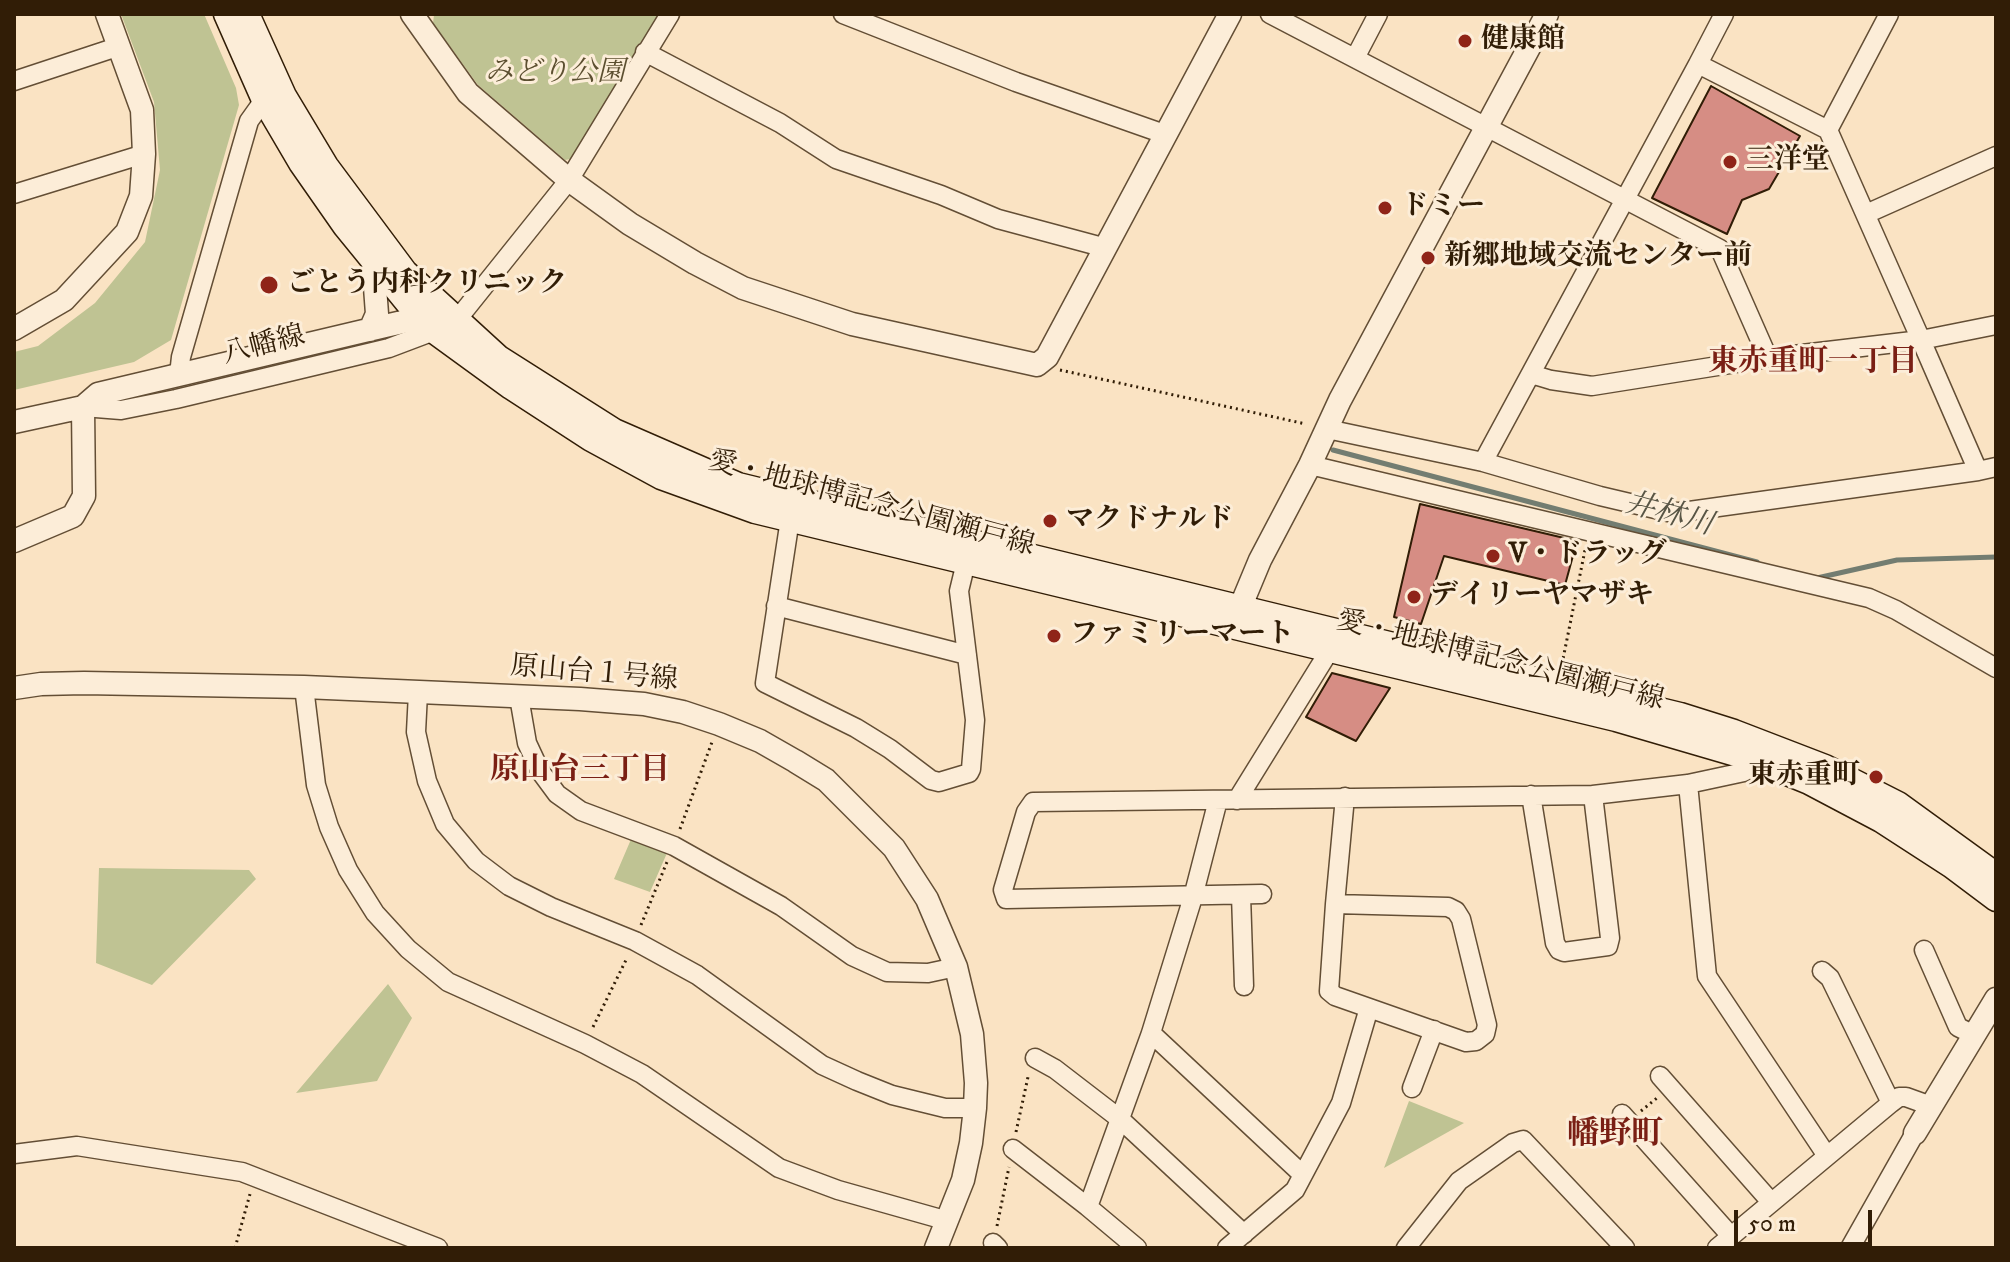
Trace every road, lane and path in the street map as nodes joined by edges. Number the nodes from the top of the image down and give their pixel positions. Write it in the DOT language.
graph roads {
  1 [pos="107,14"];
  2 [pos="226,14"];
  3 [pos="247,14"];
  4 [pos="412,14"];
  5 [pos="670,14"];
  6 [pos="843,14"];
  7 [pos="1230,14"];
  8 [pos="1270,14"];
  9 [pos="1378,14"];
  10 [pos="1547,14"];
  11 [pos="1724,14"];
  12 [pos="1889,14"];
  13 [pos="120,46"];
  14 [pos="645,52"];
  15 [pos="1355,58"];
  16 [pos="1698,64"];
  17 [pos="14,81"];
  18 [pos="264,100"];
  19 [pos="1487,127"];
  20 [pos="1828,130"];
  21 [pos="1167,135"];
  22 [pos="144,154"];
  23 [pos="1996,156"];
  24 [pos="569,180"];
  25 [pos="14,194"];
  26 [pos="1626,201"];
  27 [pos="1866,214"];
  28 [pos="1106,248"];
  29 [pos="373,260"];
  30 [pos="441,319"];
  31 [pos="1996,325"];
  32 [pos="14,329"];
  33 [pos="370,330"];
  34 [pos="1921,340"];
  35 [pos="1768,358"];
  36 [pos="1037,365"];
  37 [pos="1531,374"];
  38 [pos="179,375"];
  39 [pos="83,407"];
  40 [pos="14,422"];
  41 [pos="1327,429"];
  42 [pos="1483,462"];
  43 [pos="1310,465"];
  44 [pos="1987,469"];
  45 [pos="791,509"];
  46 [pos="1589,530"];
  47 [pos="14,541"];
  48 [pos="966,562"];
  49 [pos="776,606"];
  50 [pos="1237,618"];
  51 [pos="1334,642"];
  52 [pos="967,655"];
  53 [pos="1996,668"];
  54 [pos="1557,686"];
  55 [pos="304,687"];
  56 [pos="14,688"];
  57 [pos="418,693"];
  58 [pos="519,697"];
  59 [pos="719,724"];
  60 [pos="1758,750"];
  61 [pos="1688,784"];
  62 [pos="1531,795"];
  63 [pos="1593,795"];
  64 [pos="1345,797"];
  65 [pos="1218,800"];
  66 [pos="1237,800"];
  67 [pos="674,846"];
  68 [pos="1996,875"];
  69 [pos="1262,894"];
  70 [pos="1241,895"];
  71 [pos="1193,897"];
  72 [pos="1996,899"];
  73 [pos="1335,904"];
  74 [pos="635,941"];
  75 [pos="1924,950"];
  76 [pos="956,967"];
  77 [pos="1822,971"];
  78 [pos="1244,986"];
  79 [pos="1996,999"];
  80 [pos="1369,1008"];
  81 [pos="1434,1030"];
  82 [pos="1151,1033"];
  83 [pos="1974,1035"];
  84 [pos="585,1044"];
  85 [pos="1035,1058"];
  86 [pos="1665,1082"];
  87 [pos="1412,1088"];
  88 [pos="1891,1103"];
  89 [pos="1931,1106"];
  90 [pos="975,1108"];
  91 [pos="1626,1117"];
  92 [pos="1120,1119"];
  93 [pos="1915,1133"];
  94 [pos="1013,1149"];
  95 [pos="14,1154"];
  96 [pos="1827,1156"];
  97 [pos="1303,1175"];
  98 [pos="255,1177"];
  99 [pos="1771,1202"];
  100 [pos="1088,1207"];
  101 [pos="948,1221"];
  102 [pos="1244,1234"];
  103 [pos="1724,1242"];
  104 [pos="235,1248"];
  105 [pos="438,1248"];
  106 [pos="936,1248"];
  107 [pos="1137,1248"];
  108 [pos="1227,1248"];
  109 [pos="1406,1248"];
  110 [pos="1625,1248"];
  111 [pos="1850,1248"];
  1 -- 13 [label="street"];
  2 -- 18 [label="main road, 愛・地球博記念公園瀬戸線"];
  3 -- 30 [label="main road, 愛・地球博記念公園瀬戸線"];
  4 -- 24 [label="street"];
  5 -- 14 [label="street"];
  6 -- 21 [label="street"];
  7 -- 21 [label="street"];
  8 -- 15 [label="street"];
  9 -- 15 [label="street"];
  10 -- 19 [label="street"];
  11 -- 16 [label="street"];
  12 -- 20 [label="street"];
  13 -- 17 [label="street"];
  13 -- 22 [label="street"];
  14 -- 24 [label="street"];
  14 -- 28 [label="street"];
  15 -- 19 [label="street"];
  16 -- 20 [label="street"];
  16 -- 26 [label="street"];
  18 -- 29 [label="main road, 愛・地球博記念公園瀬戸線"];
  18 -- 38 [label="street"];
  19 -- 26 [label="street"];
  19 -- 41 [label="street"];
  20 -- 27 [label="street"];
  21 -- 28 [label="street"];
  22 -- 25 [label="street"];
  22 -- 32 [label="street"];
  23 -- 27 [label="street"];
  24 -- 30 [label="street"];
  24 -- 36 [label="street"];
  26 -- 35 [label="street"];
  26 -- 37 [label="street"];
  27 -- 34 [label="street"];
  28 -- 36 [label="street"];
  29 -- 30 [label="main road, 愛・地球博記念公園瀬戸線"];
  29 -- 33 [label="street"];
  30 -- 33 [label="street, 八幡線"];
  30 -- 39 [label="street, 八幡線"];
  30 -- 45 [label="main road, 愛・地球博記念公園瀬戸線"];
  31 -- 34 [label="street"];
  33 -- 38 [label="street, 八幡線"];
  34 -- 35 [label="street"];
  34 -- 44 [label="street"];
  35 -- 37 [label="street"];
  36 -- 41 [label="path"];
  37 -- 42 [label="street"];
  38 -- 39 [label="street, 八幡線"];
  39 -- 40 [label="street, 八幡線"];
  39 -- 47 [label="street"];
  41 -- 42 [label="street"];
  41 -- 43 [label="street"];
  42 -- 44 [label="street"];
  43 -- 46 [label="street"];
  43 -- 50 [label="street"];
  45 -- 48 [label="main road, 愛・地球博記念公園瀬戸線"];
  45 -- 49 [label="street"];
  45 -- 50 [label="main road, 愛・地球博記念公園瀬戸線"];
  46 -- 53 [label="street"];
  46 -- 54 [label="path"];
  48 -- 50 [label="main road, 愛・地球博記念公園瀬戸線"];
  48 -- 52 [label="street"];
  49 -- 52 [label="street"];
  49 -- 52 [label="street"];
  50 -- 51 [label="main road, 愛・地球博記念公園瀬戸線"];
  51 -- 54 [label="main road, 愛・地球博記念公園瀬戸線"];
  51 -- 60 [label="main road, 愛・地球博記念公園瀬戸線"];
  51 -- 66 [label="street"];
  54 -- 60 [label="main road, 愛・地球博記念公園瀬戸線"];
  55 -- 56 [label="street, 原山台１号線"];
  55 -- 57 [label="street, 原山台１号線"];
  55 -- 84 [label="street"];
  57 -- 58 [label="street, 原山台１号線"];
  57 -- 74 [label="street"];
  58 -- 59 [label="street, 原山台１号線"];
  58 -- 67 [label="street"];
  59 -- 67 [label="path"];
  59 -- 76 [label="street, 原山台１号線"];
  60 -- 61 [label="street"];
  60 -- 68 [label="main road, 愛・地球博記念公園瀬戸線"];
  60 -- 72 [label="main road, 愛・地球博記念公園瀬戸線"];
  61 -- 63 [label="street"];
  61 -- 96 [label="street"];
  62 -- 63 [label="street"];
  62 -- 63 [label="street"];
  62 -- 64 [label="street"];
  64 -- 66 [label="street"];
  64 -- 73 [label="street"];
  65 -- 66 [label="street"];
  65 -- 71 [label="street"];
  65 -- 71 [label="street"];
  67 -- 74 [label="path"];
  67 -- 76 [label="street"];
  69 -- 70 [label="street"];
  70 -- 71 [label="street"];
  70 -- 78 [label="street"];
  71 -- 82 [label="street"];
  73 -- 80 [label="street"];
  73 -- 81 [label="street"];
  74 -- 84 [label="path"];
  74 -- 90 [label="street"];
  75 -- 83 [label="street"];
  76 -- 90 [label="street, 原山台１号線"];
  77 -- 88 [label="street"];
  79 -- 83 [label="street"];
  80 -- 81 [label="street"];
  80 -- 97 [label="street"];
  81 -- 87 [label="street"];
  82 -- 92 [label="street"];
  82 -- 97 [label="street"];
  83 -- 89 [label="street"];
  84 -- 101 [label="street"];
  85 -- 92 [label="street"];
  86 -- 91 [label="path"];
  86 -- 99 [label="street"];
  88 -- 89 [label="street"];
  88 -- 96 [label="street"];
  89 -- 93 [label="street"];
  90 -- 101 [label="street, 原山台１号線"];
  91 -- 103 [label="street"];
  92 -- 100 [label="street"];
  92 -- 102 [label="street"];
  93 -- 111 [label="street"];
  94 -- 100 [label="street"];
  95 -- 98 [label="street"];
  96 -- 99 [label="street"];
  97 -- 102 [label="street"];
  98 -- 104 [label="path"];
  98 -- 105 [label="street"];
  99 -- 103 [label="street"];
  100 -- 107 [label="street"];
  101 -- 106 [label="street, 原山台１号線"];
  102 -- 108 [label="street"];
  109 -- 110 [label="street"];
}
